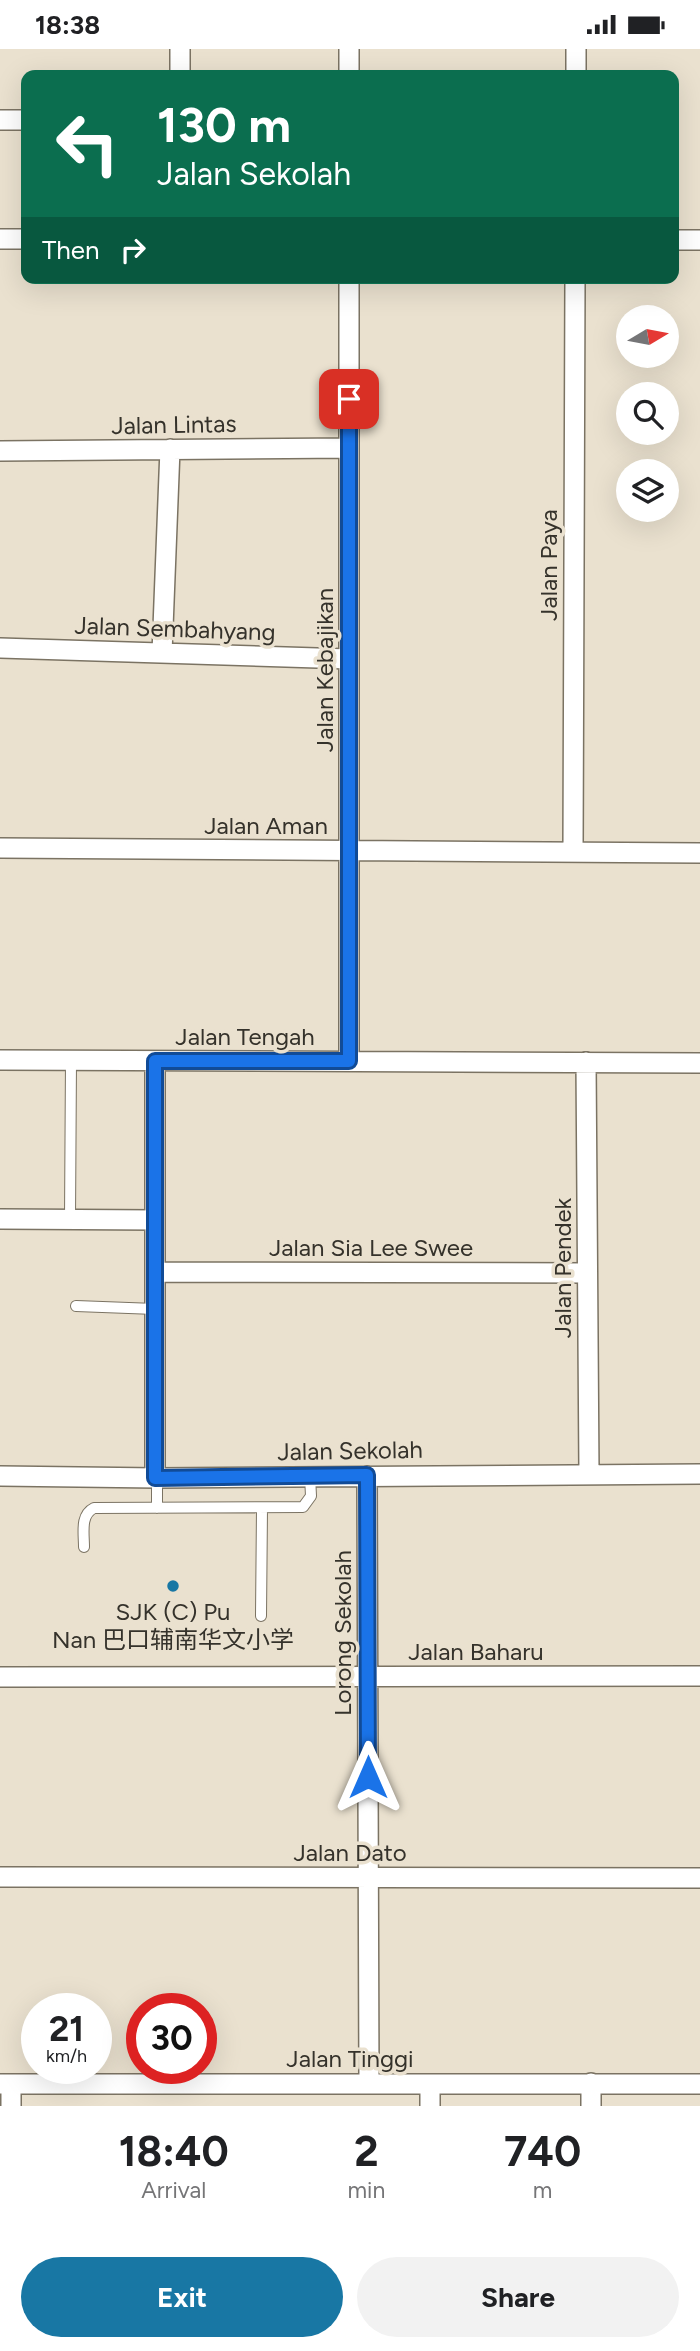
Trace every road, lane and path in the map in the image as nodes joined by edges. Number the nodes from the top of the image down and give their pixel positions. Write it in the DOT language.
graph roads {
  1 [pos="180,49"];
  2 [pos="349,49"];
  3 [pos="576,49"];
  4 [pos="180,70"];
  5 [pos="349,70"];
  6 [pos="576,70"];
  7 [pos="0,120"];
  8 [pos="21,120"];
  9 [pos="0,239"];
  10 [pos="21,239"];
  11 [pos="679,240"];
  12 [pos="700,240"];
  13 [pos="349,284"];
  14 [pos="575,284"];
  15 [pos="349,448"];
  16 [pos="170,449"];
  17 [pos="0,451"];
  18 [pos="0,648"];
  19 [pos="162,653"];
  20 [pos="349,659"];
  21 [pos="0,848"];
  22 [pos="349,851"];
  23 [pos="573,852"];
  24 [pos="700,853"];
  25 [pos="0,1060"];
  26 [pos="71,1060"];
  27 [pos="155,1061"];
  28 [pos="349,1061"];
  29 [pos="586,1062"];
  30 [pos="700,1063"];
  31 [pos="0,1219"];
  32 [pos="70,1219"];
  33 [pos="155,1220"];
  34 [pos="155,1272"];
  35 [pos="587,1273"];
  36 [pos="76,1306"];
  37 [pos="155,1309"];
  38 [pos="589,1473"];
  39 [pos="700,1474"];
  40 [pos="367,1475"];
  41 [pos="0,1476"];
  42 [pos="310,1476"];
  43 [pos="156,1478"];
  44 [pos="158,1508"];
  45 [pos="262,1508"];
  46 [pos="84,1547"];
  47 [pos="261,1616"];
  48 [pos="0,1677"];
  49 [pos="367,1677"];
  50 [pos="700,1677"];
  51 [pos="0,1877"];
  52 [pos="368,1877"];
  53 [pos="700,1878"];
  54 [pos="591,2083"];
  55 [pos="5,2084"];
  56 [pos="369,2084"];
  57 [pos="430,2084"];
  58 [pos="700,2084"];
  59 [pos="11,2106"];
  60 [pos="430,2106"];
  61 [pos="591,2106"];
  1 -- 4 [label="street"];
  2 -- 5 [label="street"];
  3 -- 6 [label="street"];
  7 -- 8 [label="street"];
  9 -- 10 [label="street"];
  11 -- 12 [label="street"];
  13 -- 15 [label="street, Jalan Kebajikan"];
  14 -- 23 [label="street, Jalan Paya"];
  15 -- 16 [label="street, Jalan Lintas"];
  15 -- 20 [label="street, Jalan Kebajikan"];
  16 -- 17 [label="street, Jalan Lintas"];
  16 -- 19 [label="street"];
  18 -- 19 [label="street, Jalan Sembahyang"];
  19 -- 20 [label="street, Jalan Sembahyang"];
  20 -- 22 [label="street, Jalan Kebajikan"];
  21 -- 22 [label="street, Jalan Aman"];
  22 -- 23 [label="street, Jalan Aman"];
  22 -- 28 [label="street, Jalan Kebajikan"];
  23 -- 24 [label="street, Jalan Aman"];
  25 -- 26 [label="street, Jalan Tengah"];
  26 -- 27 [label="street, Jalan Tengah"];
  26 -- 32 [label="lane"];
  27 -- 28 [label="street, Jalan Tengah"];
  27 -- 33 [label="street"];
  28 -- 29 [label="street, Jalan Tengah"];
  29 -- 30 [label="street, Jalan Tengah"];
  29 -- 35 [label="street, Jalan Pendek"];
  31 -- 32 [label="street"];
  32 -- 33 [label="street"];
  33 -- 34 [label="street"];
  34 -- 35 [label="street, Jalan Sia Lee Swee"];
  34 -- 37 [label="street"];
  35 -- 38 [label="street, Jalan Pendek"];
  36 -- 37 [label="lane"];
  37 -- 43 [label="street"];
  38 -- 39 [label="street, Jalan Sekolah"];
  38 -- 40 [label="street, Jalan Sekolah"];
  40 -- 42 [label="street, Jalan Sekolah"];
  40 -- 49 [label="street, Lorong Sekolah"];
  41 -- 43 [label="street, Jalan Sekolah"];
  42 -- 43 [label="street, Jalan Sekolah"];
  42 -- 45 [label="lane"];
  43 -- 44 [label="lane"];
  44 -- 45 [label="lane"];
  44 -- 46 [label="lane"];
  45 -- 47 [label="lane"];
  48 -- 49 [label="street, Jalan Baharu"];
  49 -- 50 [label="street, Jalan Baharu"];
  49 -- 52 [label="street, Lorong Sekolah"];
  51 -- 52 [label="street, Jalan Dato"];
  52 -- 53 [label="street, Jalan Dato"];
  52 -- 56 [label="street, Lorong Sekolah"];
  54 -- 57 [label="street, Jalan Tinggi"];
  54 -- 58 [label="street, Jalan Tinggi"];
  54 -- 61 [label="street"];
  55 -- 56 [label="street, Jalan Tinggi"];
  55 -- 59 [label="street"];
  56 -- 57 [label="street, Jalan Tinggi"];
  57 -- 60 [label="street"];
}
